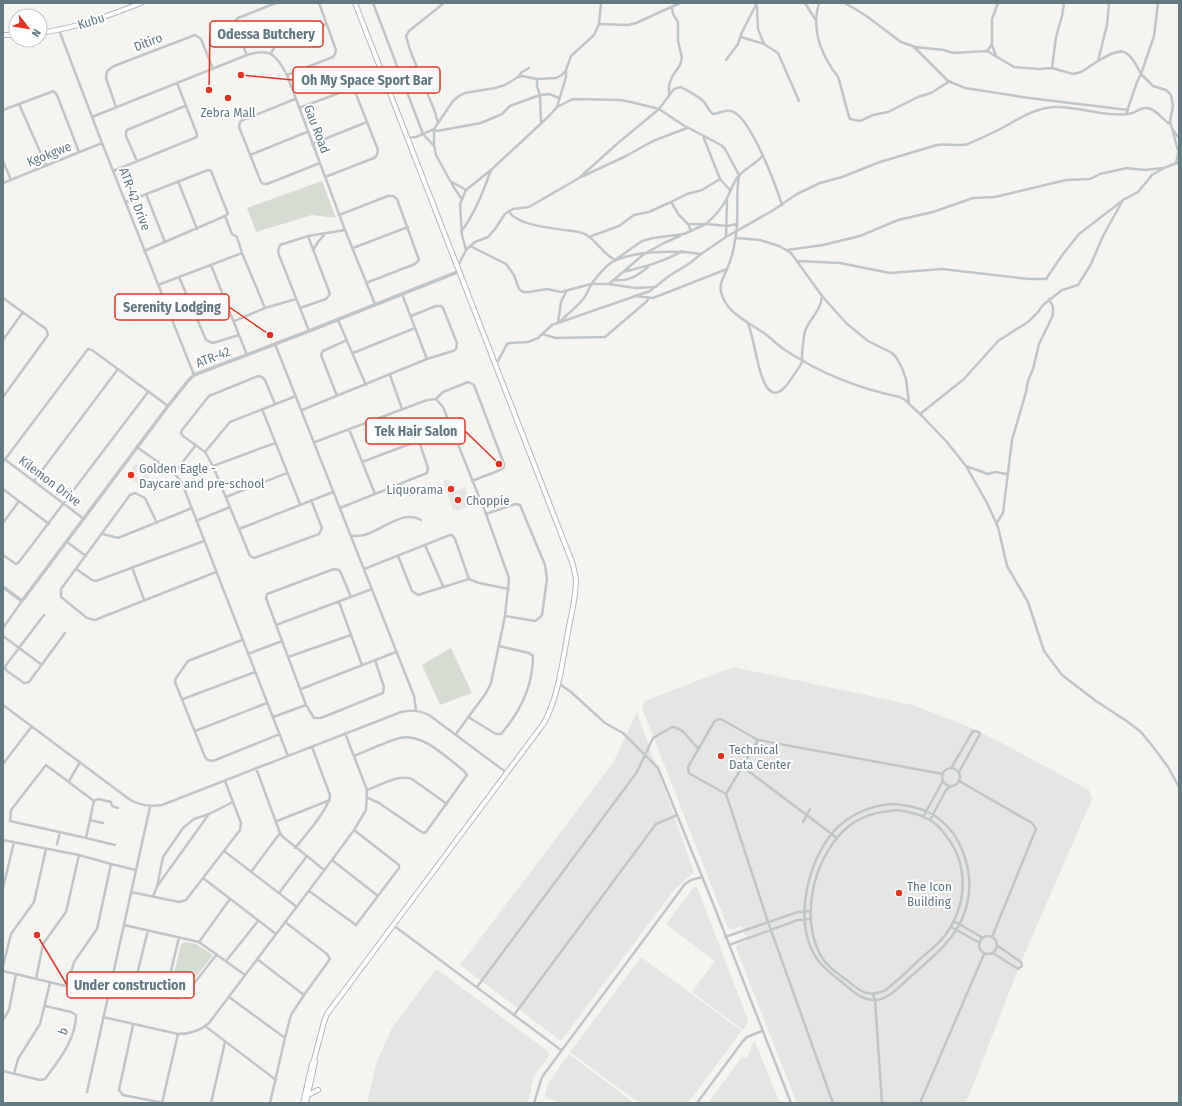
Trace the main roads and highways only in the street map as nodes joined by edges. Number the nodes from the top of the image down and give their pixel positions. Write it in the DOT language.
graph roads {
  1 [pos="141,3"];
  2 [pos="355,3"];
  3 [pos="48,32"];
  4 [pos="314,1060"];
  5 [pos="311,1082"];
  6 [pos="308,1095"];
  7 [pos="303,1103"];
  8 [pos="306,1103"];
  1 -- 3 [label="main road, Kubu"];
  2 -- 4 [label="main road"];
  4 -- 5 [label="main road"];
  4 -- 7 [label="main road"];
  5 -- 6 [label="main road"];
  5 -- 6 [label="main road"];
  6 -- 8 [label="main road"];
}
